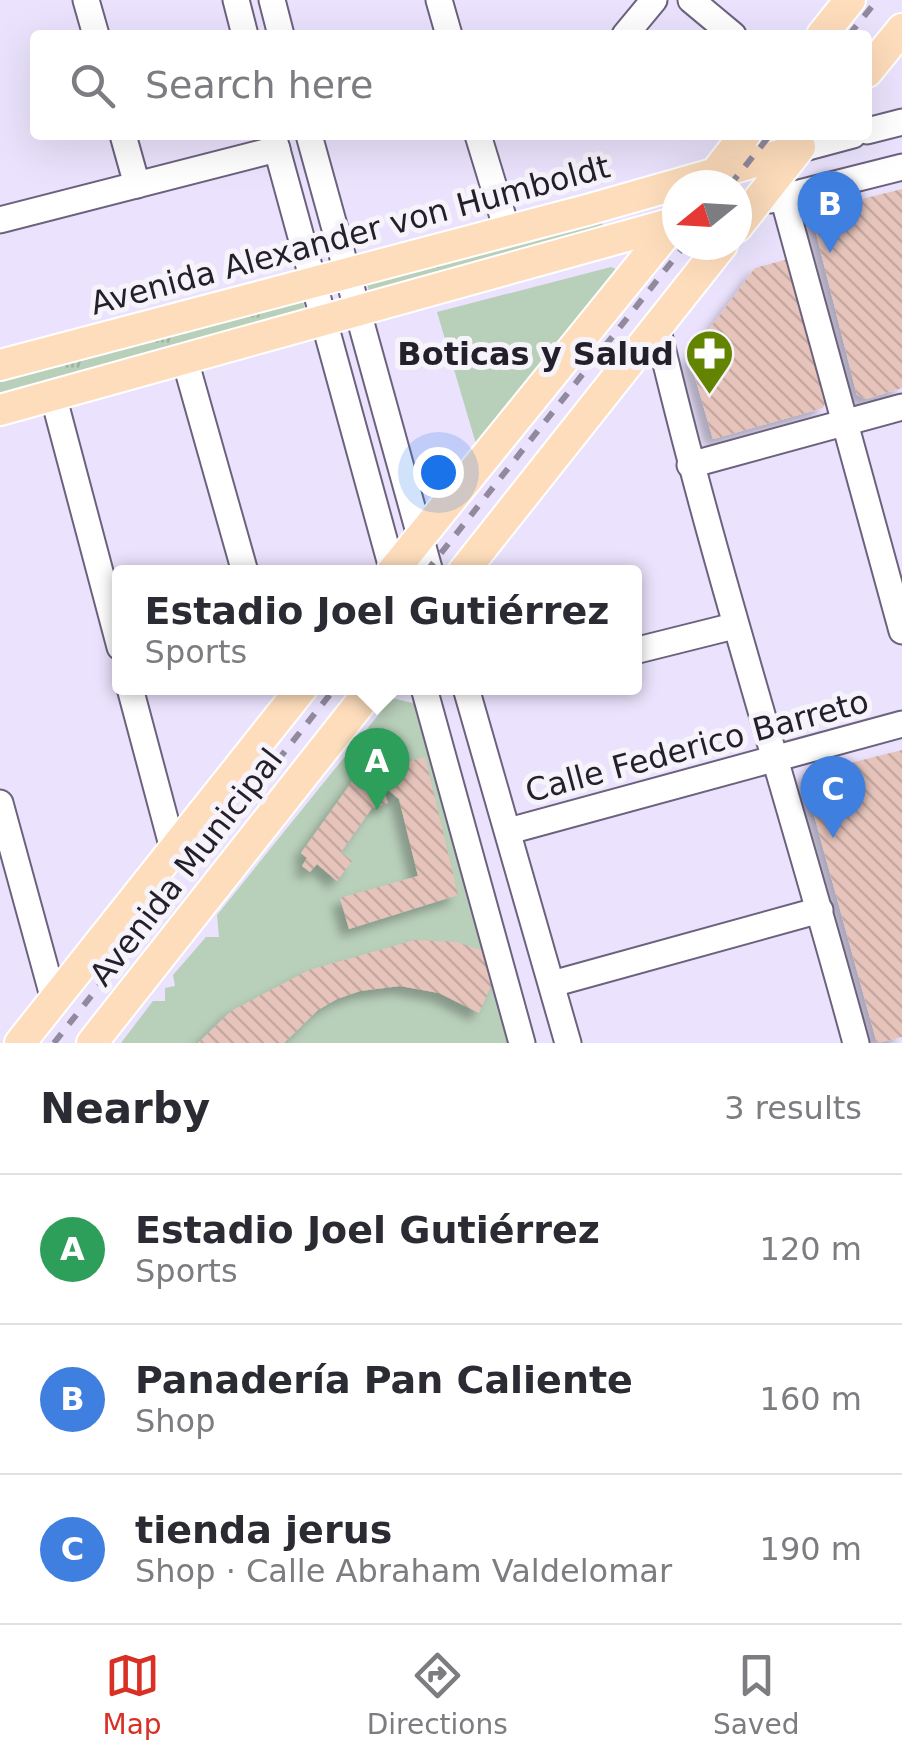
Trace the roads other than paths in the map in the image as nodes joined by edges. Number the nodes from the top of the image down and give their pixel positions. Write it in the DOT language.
graph roads {
  1 [pos="86,0"];
  2 [pos="236,0"];
  3 [pos="272,0"];
  4 [pos="439,0"];
  5 [pos="654,0"];
  6 [pos="691,0"];
  7 [pos="850,0"];
  8 [pos="902,29"];
  9 [pos="95,30"];
  10 [pos="244,30"];
  11 [pos="280,30"];
  12 [pos="448,30"];
  13 [pos="629,30"];
  14 [pos="727,30"];
  15 [pos="826,30"];
  16 [pos="872,66"];
  17 [pos="902,122"];
  18 [pos="872,130"];
  19 [pos="124,140"];
  20 [pos="310,140"];
  21 [pos="480,140"];
  22 [pos="740,140"];
  23 [pos="275,142"];
  24 [pos="804,142"];
  25 [pos="902,167"];
  26 [pos="717,170"];
  27 [pos="732,170"];
  28 [pos="136,185"];
  29 [pos="662,190"];
  30 [pos="612,202"];
  31 [pos="753,209"];
  32 [pos="0,220"];
  33 [pos="662,225"];
  34 [pos="507,230"];
  35 [pos="627,236"];
  36 [pos="662,248"];
  37 [pos="709,260"];
  38 [pos="347,272"];
  39 [pos="646,279"];
  40 [pos="313,282"];
  41 [pos="358,312"];
  42 [pos="324,322"];
  43 [pos="657,326"];
  44 [pos="185,360"];
  45 [pos="0,365"];
  46 [pos="53,395"];
  47 [pos="902,407"];
  48 [pos="0,410"];
  49 [pos="845,422"];
  50 [pos="690,465"];
  51 [pos="420,536"];
  52 [pos="244,565"];
  53 [pos="390,565"];
  54 [pos="397,565"];
  55 [pos="428,565"];
  56 [pos="469,565"];
  57 [pos="112,617"];
  58 [pos="734,626"];
  59 [pos="902,631"];
  60 [pos="642,649"];
  61 [pos="132,695"];
  62 [pos="288,695"];
  63 [pos="366,695"];
  64 [pos="426,695"];
  65 [pos="475,695"];
  66 [pos="902,724"];
  67 [pos="776,758"];
  68 [pos="0,803"];
  69 [pos="509,831"];
  70 [pos="173,849"];
  71 [pos="820,910"];
  72 [pos="552,984"];
  73 [pos="54,1000"];
  74 [pos="20,1043"];
  75 [pos="92,1043"];
  76 [pos="522,1043"];
  77 [pos="568,1043"];
  78 [pos="856,1043"];
  1 -- 9 [label="street"];
  2 -- 10 [label="street"];
  3 -- 11 [label="street"];
  4 -- 12 [label="street"];
  5 -- 13 [label="street"];
  6 -- 14 [label="street"];
  7 -- 15 [label="main road"];
  8 -- 16 [label="main road"];
  17 -- 18 [label="street"];
  19 -- 28 [label="street"];
  20 -- 38 [label="street"];
  21 -- 34 [label="street"];
  22 -- 26 [label="main road"];
  23 -- 28 [label="street"];
  23 -- 40 [label="street"];
  24 -- 27 [label="main road, Avenida Alexander von Humboldt"];
  24 -- 31 [label="main road"];
  25 -- 31 [label="street"];
  28 -- 32 [label="street"];
  29 -- 30 [label="main road, Avenida Alexander von Humboldt"];
  30 -- 34 [label="main road, Avenida Alexander von Humboldt"];
  30 -- 35 [label="main road"];
  31 -- 49 [label="street"];
  33 -- 35 [label="main road"];
  34 -- 38 [label="main road, Avenida Alexander von Humboldt"];
  35 -- 39 [label="main road"];
  35 -- 41 [label="main road"];
  36 -- 39 [label="main road"];
  37 -- 43 [label="main road"];
  38 -- 40 [label="main road, Avenida Alexander von Humboldt"];
  38 -- 41 [label="street"];
  39 -- 43 [label="main road"];
  39 -- 51 [label="main road"];
  40 -- 42 [label="street"];
  40 -- 45 [label="main road, Avenida Alexander von Humboldt"];
  41 -- 42 [label="main road"];
  41 -- 51 [label="street"];
  42 -- 44 [label="main road"];
  42 -- 53 [label="street"];
  43 -- 50 [label="street"];
  43 -- 56 [label="main road"];
  44 -- 46 [label="main road"];
  44 -- 52 [label="street"];
  46 -- 48 [label="main road"];
  46 -- 57 [label="street"];
  47 -- 49 [label="street"];
  49 -- 50 [label="street"];
  49 -- 59 [label="street"];
  50 -- 58 [label="street"];
  51 -- 54 [label="main road"];
  51 -- 55 [label="street"];
  58 -- 60 [label="street"];
  58 -- 67 [label="street"];
  61 -- 70 [label="street"];
  62 -- 70 [label="main road, Avenida Municipal"];
  63 -- 75 [label="main road, Avenida Municipal"];
  64 -- 76 [label="street"];
  65 -- 69 [label="street"];
  66 -- 67 [label="street, Calle Federico Barreto"];
  67 -- 69 [label="street, Calle Federico Barreto"];
  67 -- 71 [label="street"];
  68 -- 73 [label="street"];
  69 -- 72 [label="street"];
  70 -- 73 [label="main road, Avenida Municipal"];
  71 -- 72 [label="street"];
  71 -- 78 [label="street"];
  72 -- 77 [label="street"];
  73 -- 74 [label="main road, Avenida Municipal"];
}
